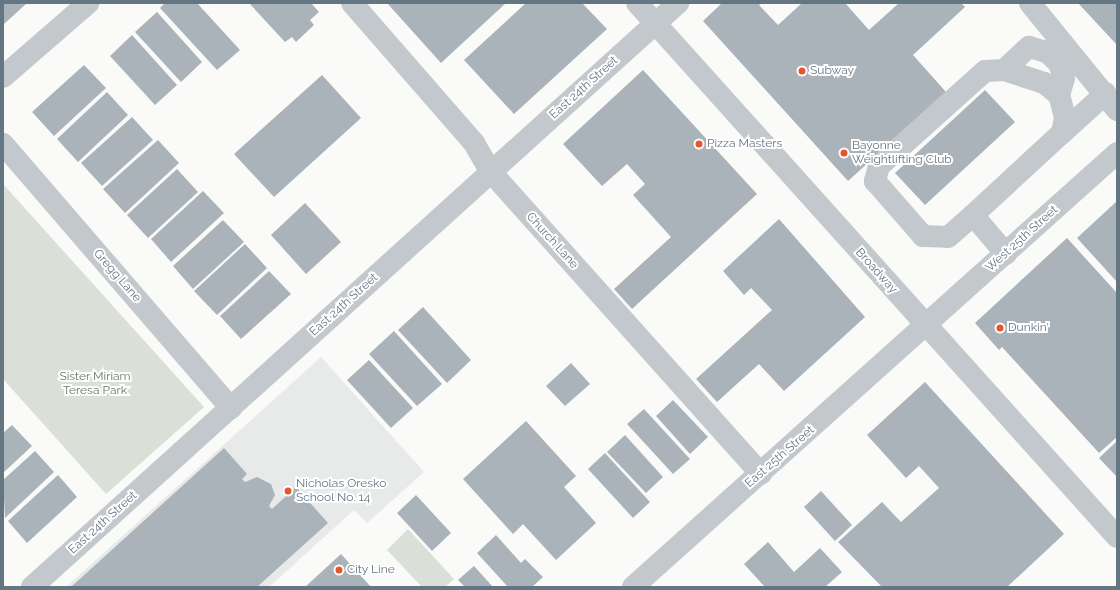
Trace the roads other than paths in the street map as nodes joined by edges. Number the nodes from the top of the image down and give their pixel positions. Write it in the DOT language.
graph roads {
  1 [pos="88,3"];
  2 [pos="352,3"];
  3 [pos="637,3"];
  4 [pos="678,3"];
  5 [pos="1037,11"];
  6 [pos="655,23"];
  7 [pos="995,71"];
  8 [pos="3,77"];
  9 [pos="1059,95"];
  10 [pos="1111,102"];
  11 [pos="1062,133"];
  12 [pos="3,144"];
  13 [pos="1117,153"];
  14 [pos="491,172"];
  15 [pos="973,215"];
  16 [pos="1006,254"];
  17 [pos="926,326"];
  18 [pos="231,408"];
  19 [pos="761,474"];
  20 [pos="1117,537"];
  21 [pos="32,587"];
  22 [pos="634,587"];
  1 -- 8 [label="street"];
  2 -- 14 [label="street, Church Lane"];
  3 -- 6 [label="street, Broadway"];
  4 -- 6 [label="street, East 24th Street"];
  5 -- 7 [label="street"];
  5 -- 10 [label="street"];
  6 -- 14 [label="street, East 24th Street"];
  6 -- 17 [label="street, Broadway"];
  7 -- 9 [label="street"];
  7 -- 9 [label="street"];
  7 -- 15 [label="street"];
  9 -- 11 [label="street"];
  10 -- 11 [label="street"];
  11 -- 15 [label="street"];
  12 -- 18 [label="street, Gregg Lane"];
  13 -- 16 [label="street, West 25th Street"];
  14 -- 18 [label="street, East 24th Street"];
  14 -- 19 [label="street, Church Lane"];
  15 -- 16 [label="street"];
  16 -- 17 [label="street, West 25th Street"];
  17 -- 19 [label="street, East 25th Street"];
  17 -- 20 [label="street, Broadway"];
  18 -- 21 [label="street, East 24th Street"];
  19 -- 22 [label="street, East 25th Street"];
}
